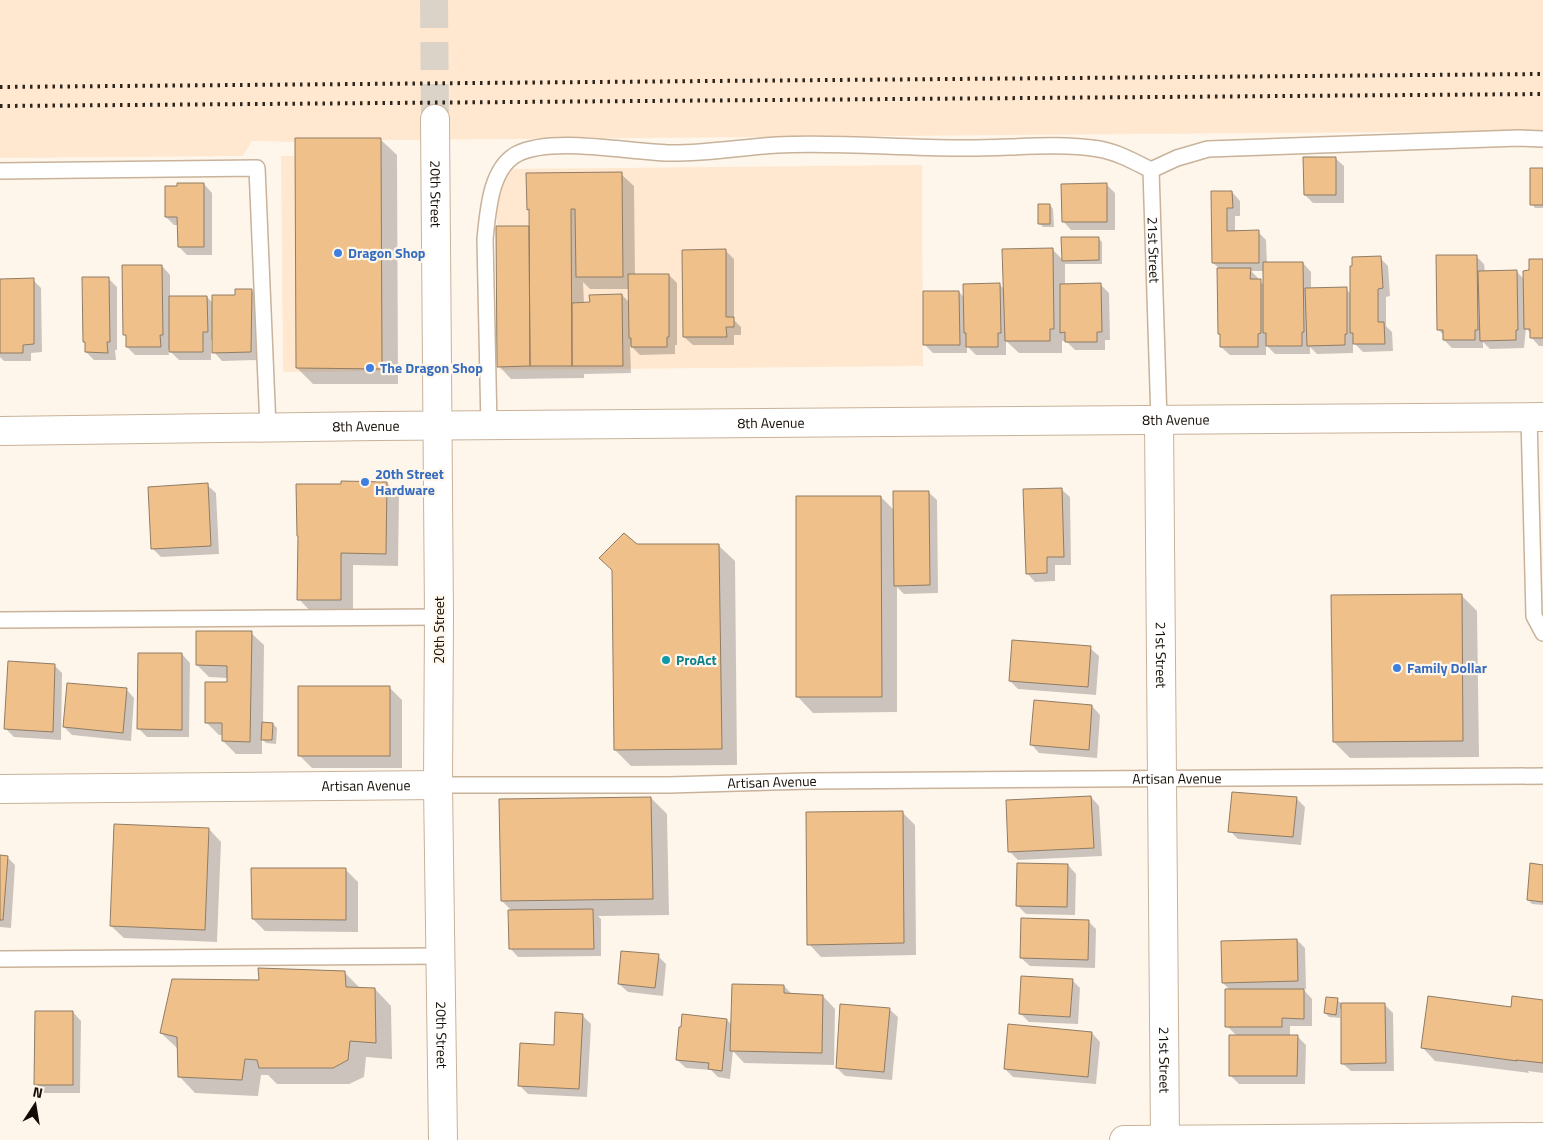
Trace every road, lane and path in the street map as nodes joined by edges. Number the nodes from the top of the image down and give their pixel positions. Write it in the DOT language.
graph roads {
  1 [pos="435,119"];
  2 [pos="1543,139"];
  3 [pos="1151,170"];
  4 [pos="0,172"];
  5 [pos="1536,417"];
  6 [pos="1159,420"];
  7 [pos="438,426"];
  8 [pos="489,426"];
  9 [pos="268,428"];
  10 [pos="0,431"];
  11 [pos="439,616"];
  12 [pos="0,620"];
  13 [pos="1543,633"];
  14 [pos="1543,776"];
  15 [pos="1162,779"];
  16 [pos="438,785"];
  17 [pos="0,789"];
  18 [pos="441,956"];
  19 [pos="0,960"];
  20 [pos="1543,1137"];
  21 [pos="443,1140"];
  22 [pos="1124,1140"];
  23 [pos="1164,1140"];
  1 -- 7 [label="main road, 20th Street"];
  2 -- 3 [label="lane"];
  3 -- 6 [label="lane, 21st Street"];
  3 -- 8 [label="lane"];
  4 -- 9 [label="lane"];
  5 -- 6 [label="main road, 8th Avenue"];
  5 -- 13 [label="lane"];
  6 -- 8 [label="main road, 8th Avenue"];
  6 -- 15 [label="main road, 21st Street"];
  7 -- 8 [label="main road, 8th Avenue"];
  7 -- 9 [label="main road, 8th Avenue"];
  7 -- 11 [label="main road, 20th Street"];
  9 -- 10 [label="main road, 8th Avenue"];
  11 -- 12 [label="lane"];
  11 -- 16 [label="main road, 20th Street"];
  14 -- 15 [label="lane, Artisan Avenue"];
  15 -- 16 [label="lane, Artisan Avenue"];
  15 -- 23 [label="main road, 21st Street"];
  16 -- 17 [label="main road, Artisan Avenue"];
  16 -- 18 [label="main road, 20th Street"];
  18 -- 19 [label="lane"];
  18 -- 21 [label="main road, 20th Street"];
  20 -- 23 [label="main road"];
  22 -- 23 [label="main road"];
}
